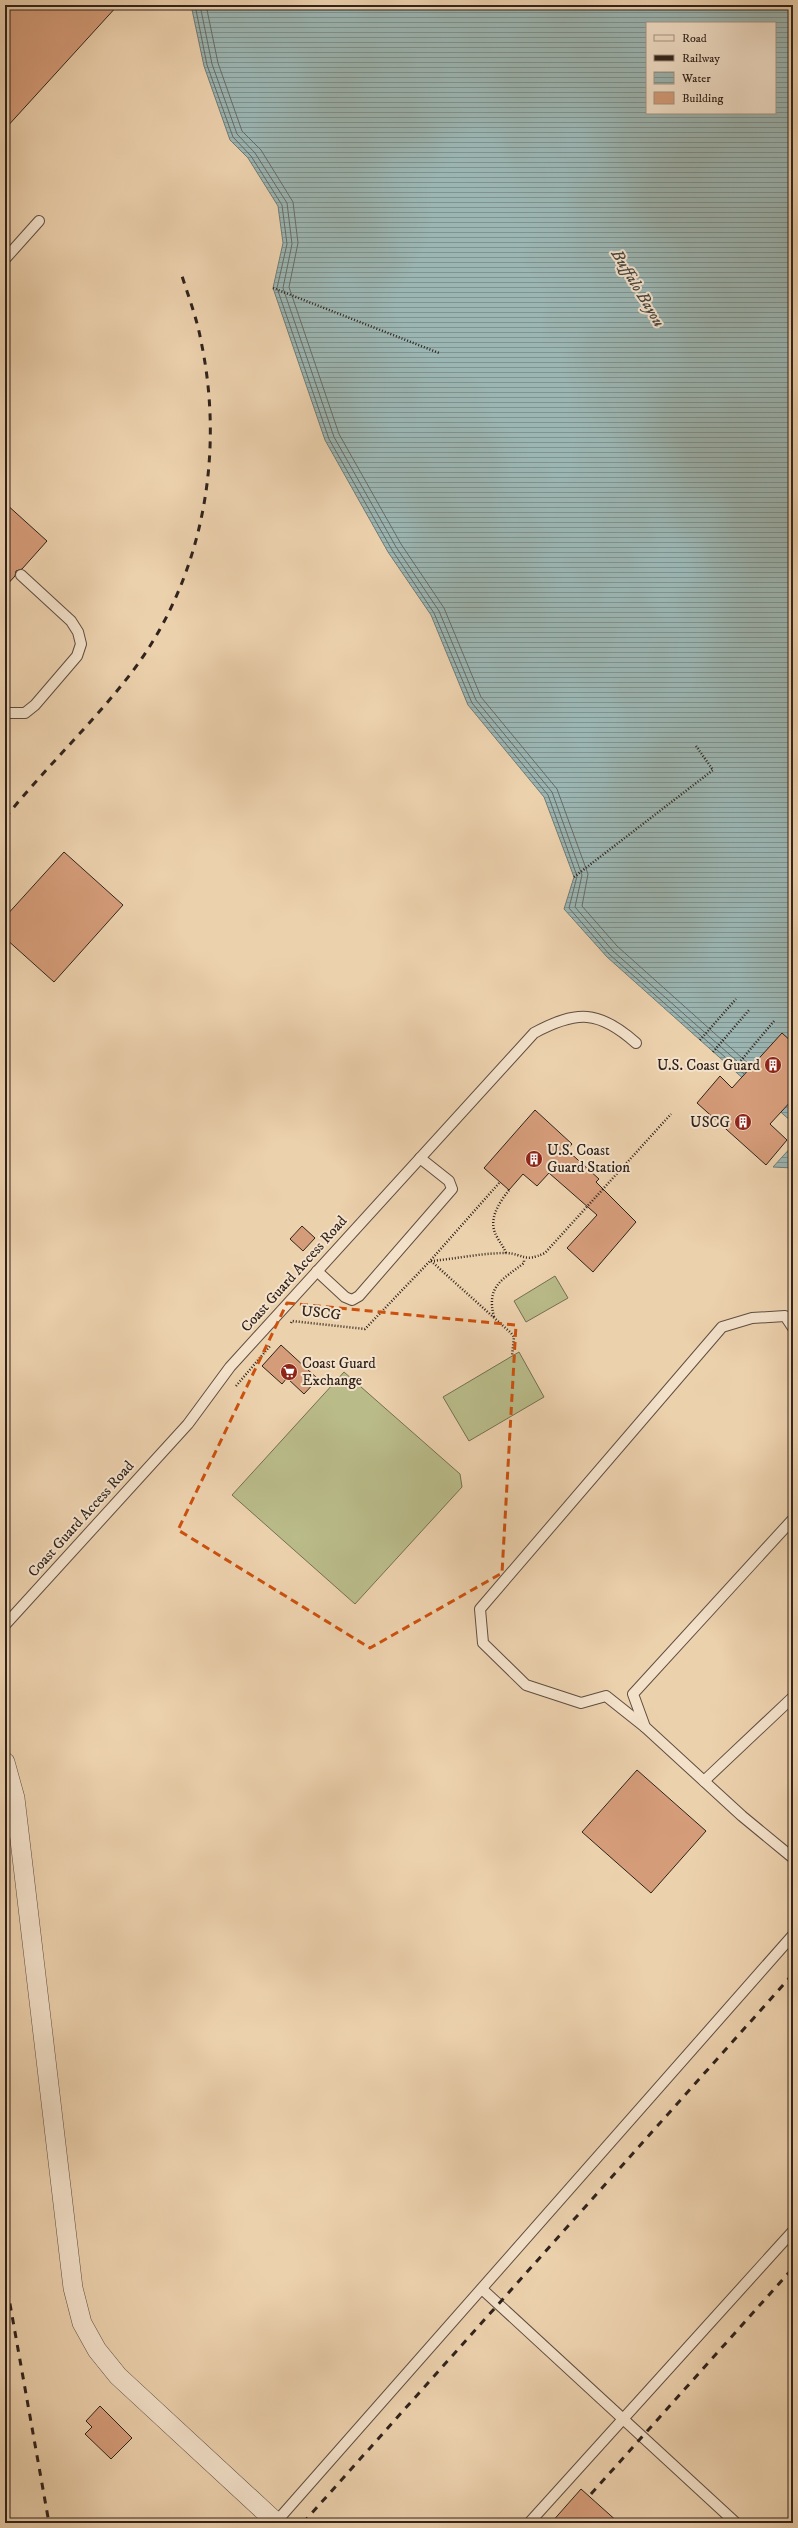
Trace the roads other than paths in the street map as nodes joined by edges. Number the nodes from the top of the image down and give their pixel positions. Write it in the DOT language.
graph roads {
  1 [pos="39,221"];
  2 [pos="5,259"];
  3 [pos="21,575"];
  4 [pos="5,713"];
  5 [pos="636,1043"];
  6 [pos="420,1158"];
  7 [pos="317,1271"];
  8 [pos="793,1328"];
  9 [pos="793,1519"];
  10 [pos="5,1625"];
  11 [pos="793,1698"];
  12 [pos="645,1727"];
  13 [pos="5,1762"];
  14 [pos="704,1781"];
  15 [pos="793,1858"];
  16 [pos="793,1935"];
  17 [pos="793,2231"];
  18 [pos="482,2289"];
  19 [pos="623,2419"];
  20 [pos="276,2523"];
  21 [pos="530,2523"];
  22 [pos="736,2523"];
  1 -- 2 [label="lane"];
  3 -- 4 [label="lane"];
  5 -- 6 [label="lane, Coast Guard Access Road"];
  6 -- 7 [label="lane, Coast Guard Access Road"];
  6 -- 7 [label="lane"];
  7 -- 10 [label="lane, Coast Guard Access Road"];
  8 -- 12 [label="lane"];
  9 -- 12 [label="lane"];
  11 -- 14 [label="lane"];
  12 -- 14 [label="lane"];
  13 -- 20 [label="street"];
  14 -- 15 [label="lane"];
  16 -- 18 [label="lane"];
  17 -- 19 [label="lane"];
  18 -- 19 [label="lane"];
  18 -- 20 [label="lane"];
  19 -- 21 [label="lane"];
  19 -- 22 [label="lane"];
}
